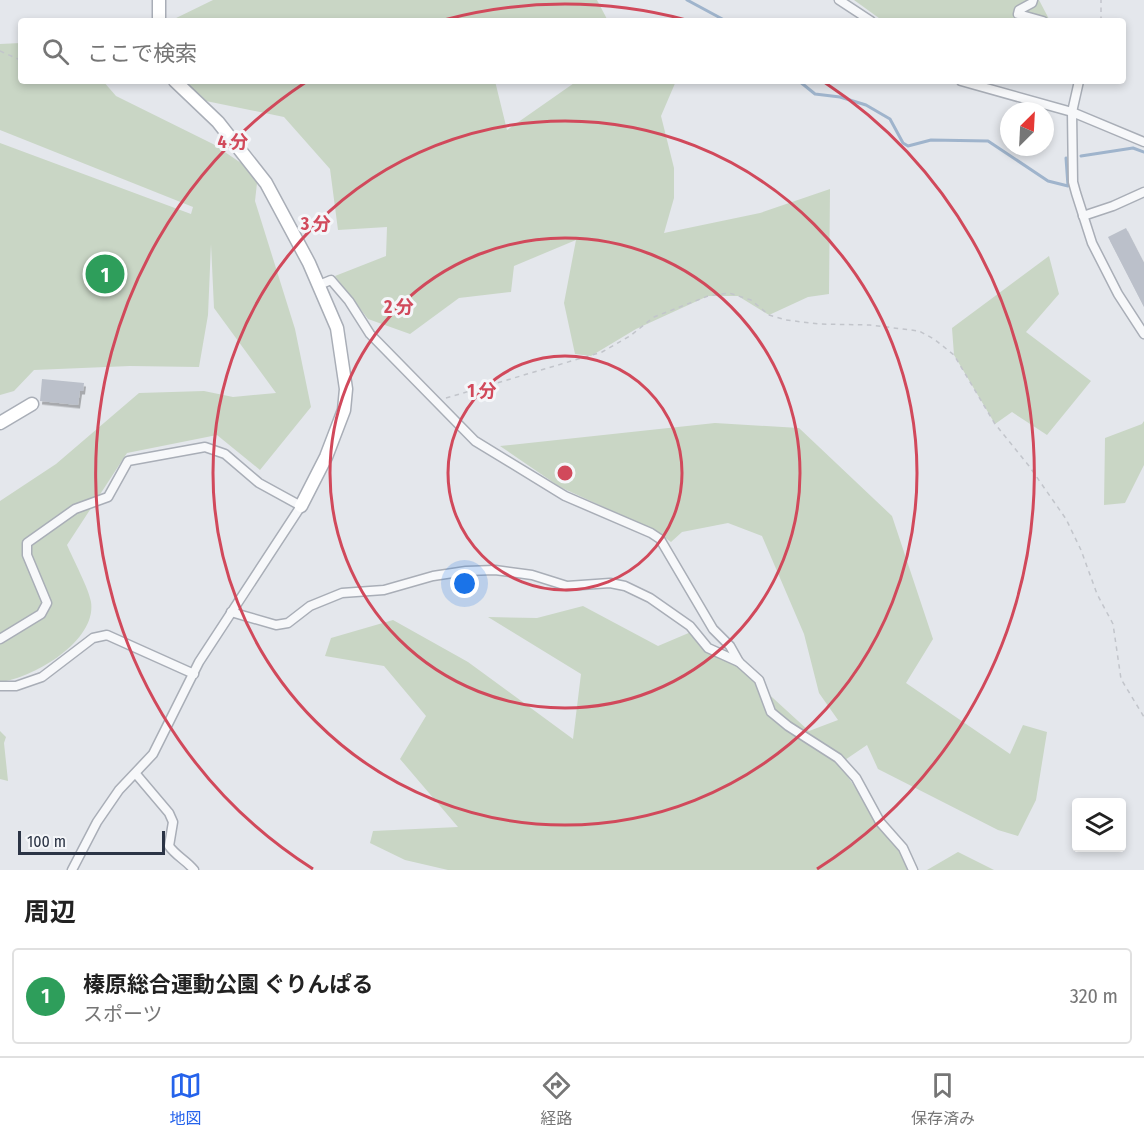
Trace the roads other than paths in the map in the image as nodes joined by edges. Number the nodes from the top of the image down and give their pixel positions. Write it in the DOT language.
graph roads {
  1 [pos="159,0"];
  2 [pos="839,0"];
  3 [pos="1033,0"];
  4 [pos="159,18"];
  5 [pos="866,18"];
  6 [pos="1032,18"];
  7 [pos="178,84"];
  8 [pos="972,84"];
  9 [pos="1078,84"];
  10 [pos="1072,112"];
  11 [pos="1144,142"];
  12 [pos="1144,192"];
  13 [pos="1083,216"];
  14 [pos="319,285"];
  15 [pos="1144,334"];
  16 [pos="32,404"];
  17 [pos="0,423"];
  18 [pos="301,506"];
  19 [pos="231,612"];
  20 [pos="0,639"];
  21 [pos="740,662"];
  22 [pos="194,674"];
  23 [pos="0,686"];
  24 [pos="136,774"];
  25 [pos="72,870"];
  26 [pos="194,870"];
  27 [pos="913,870"];
  1 -- 4 [label="street"];
  2 -- 5 [label="street"];
  3 -- 6 [label="street"];
  7 -- 14 [label="street"];
  8 -- 10 [label="street"];
  9 -- 10 [label="street"];
  10 -- 11 [label="street"];
  10 -- 13 [label="street"];
  12 -- 13 [label="street"];
  13 -- 15 [label="street"];
  14 -- 18 [label="street"];
  14 -- 21 [label="street"];
  16 -- 17 [label="street"];
  18 -- 19 [label="street"];
  18 -- 20 [label="street"];
  19 -- 21 [label="street"];
  19 -- 22 [label="street"];
  21 -- 27 [label="street"];
  22 -- 23 [label="street"];
  22 -- 24 [label="street"];
  24 -- 25 [label="street"];
  24 -- 26 [label="street"];
}
